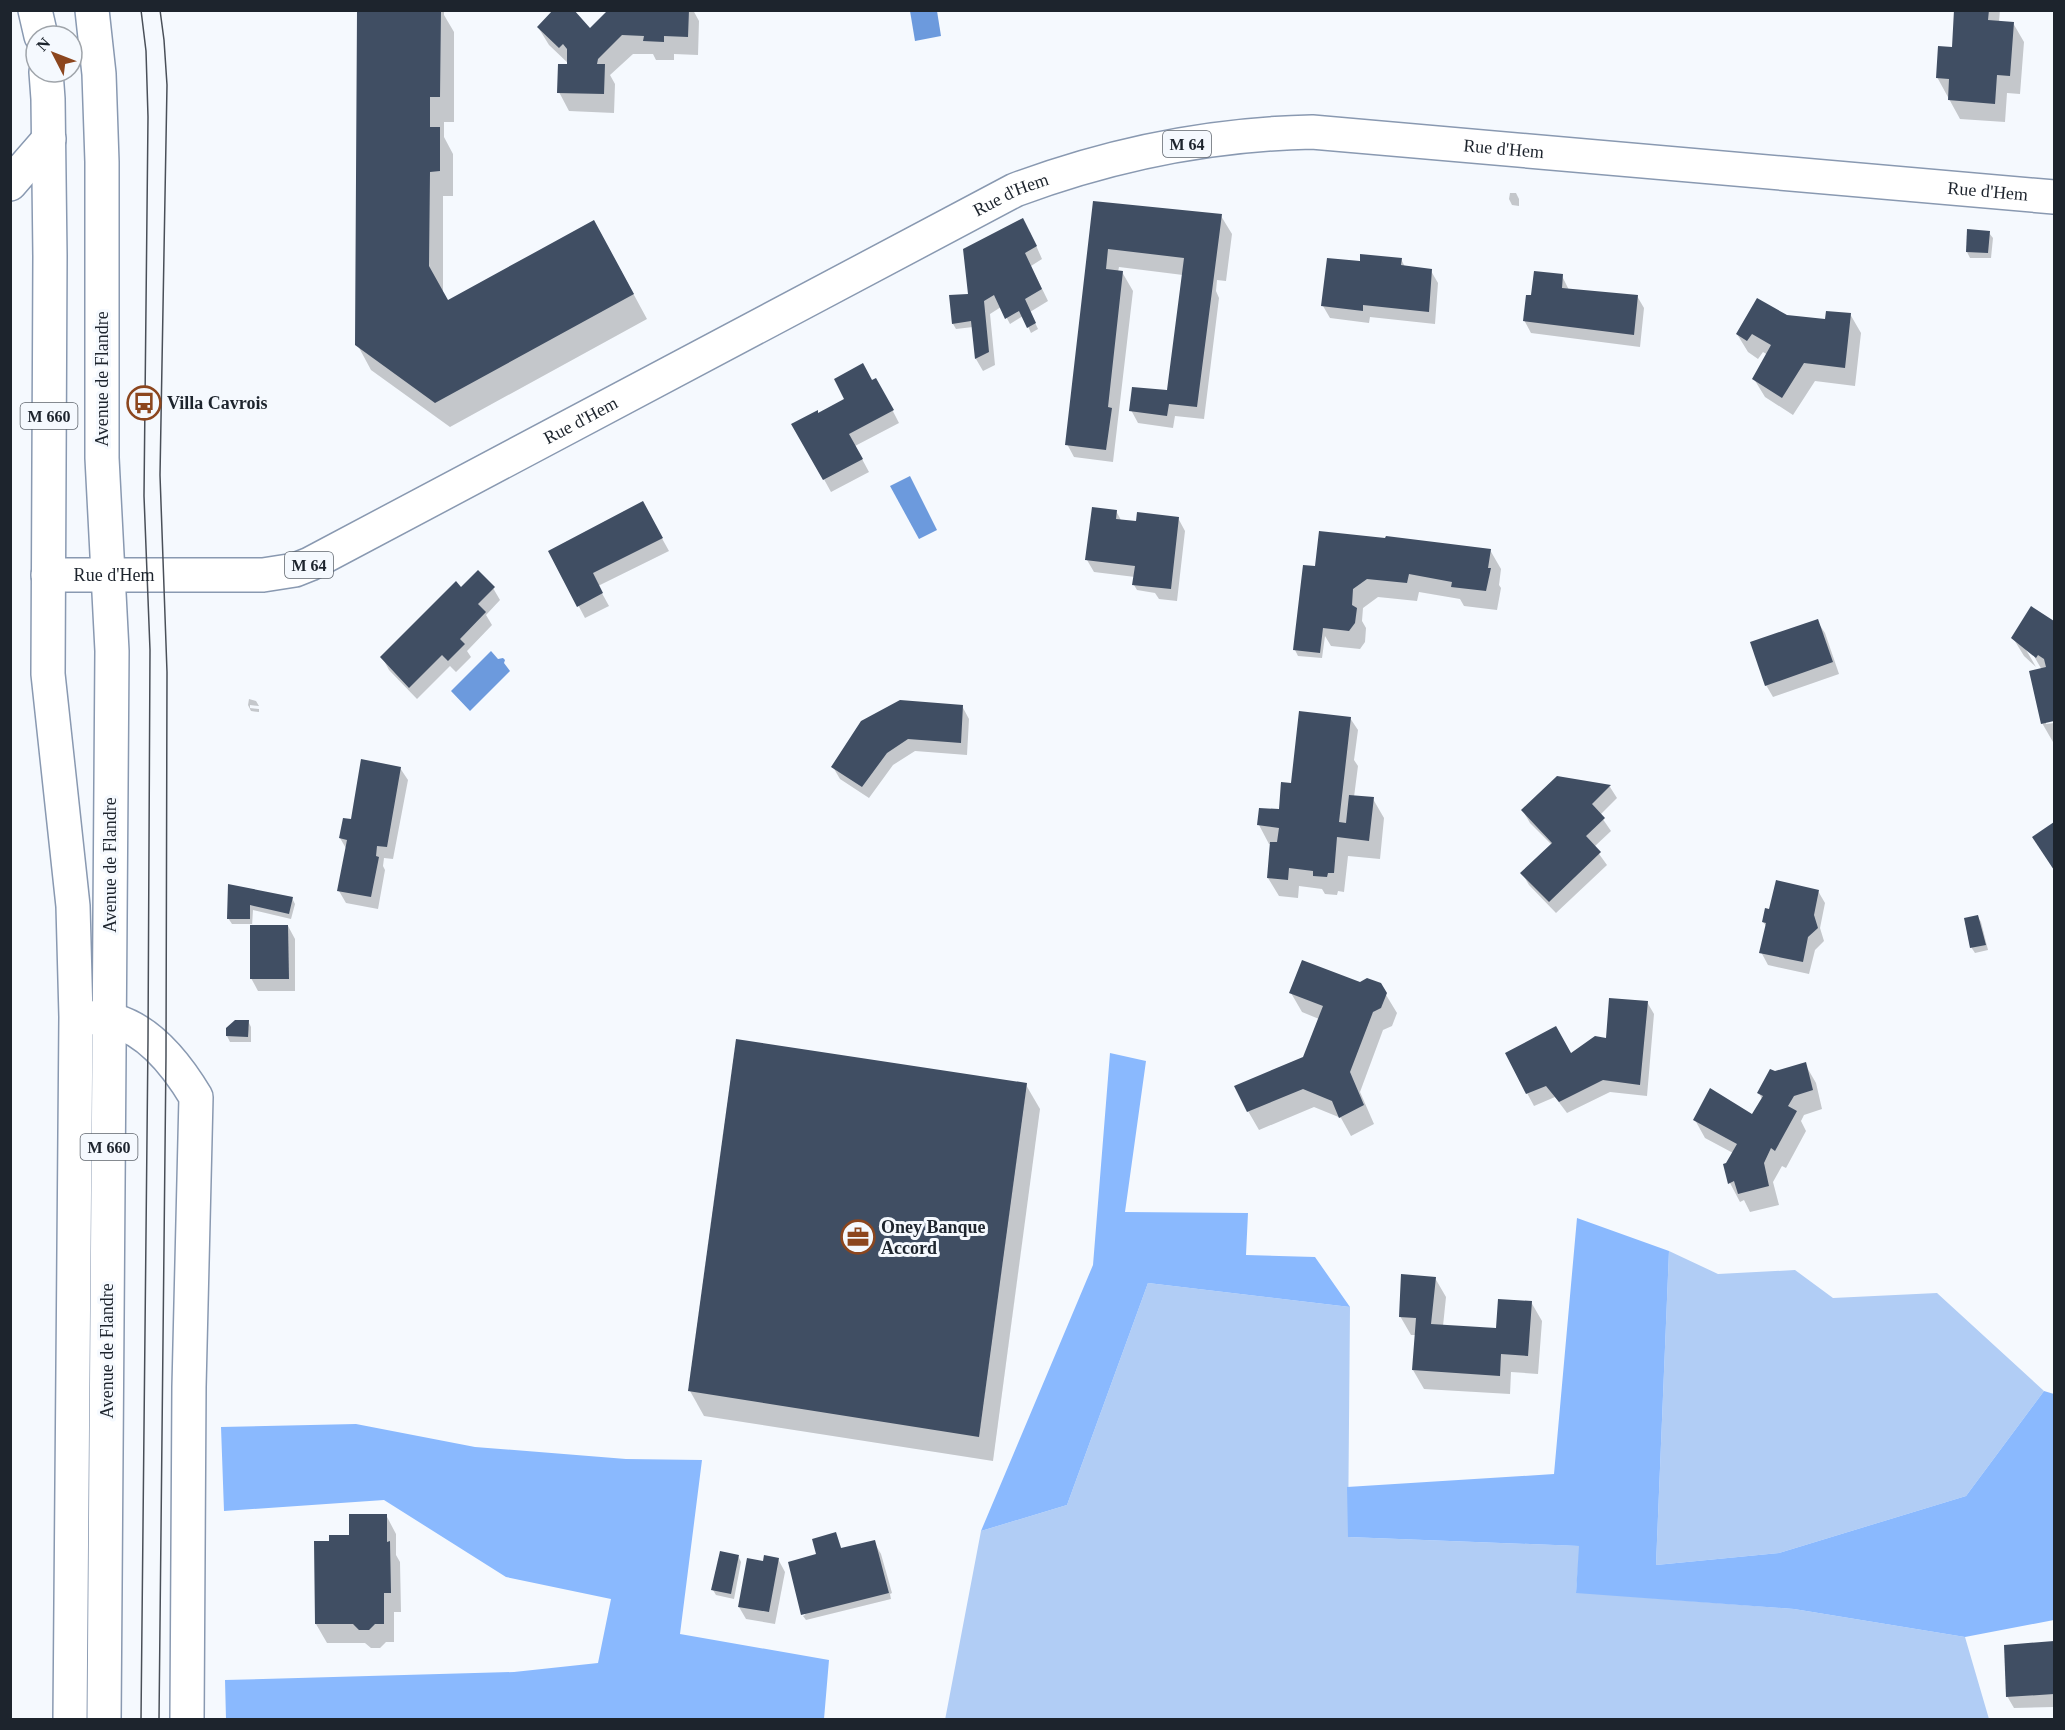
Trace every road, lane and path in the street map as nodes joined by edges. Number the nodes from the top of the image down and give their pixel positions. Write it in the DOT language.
graph roads {
  1 [pos="92,10"];
  2 [pos="47,84"];
  3 [pos="101,137"];
  4 [pos="49,140"];
  5 [pos="10,184"];
  6 [pos="2055,197"];
  7 [pos="48,575"];
  8 [pos="107,575"];
  9 [pos="76,1017"];
  10 [pos="110,1019"];
  11 [pos="70,1719"];
  12 [pos="104,1719"];
  13 [pos="187,1719"];
  1 -- 3 [label="main road, Avenue de Flandre / M 660"];
  2 -- 4 [label="main road, Avenue de Flandre / M 660"];
  3 -- 4 [label="main road"];
  3 -- 8 [label="main road, Avenue de Flandre / M 660"];
  4 -- 5 [label="main road"];
  4 -- 7 [label="main road, Avenue de Flandre / M 660"];
  6 -- 8 [label="main road, Rue d'Hem / M 64"];
  7 -- 8 [label="main road, Rue d'Hem / M 64"];
  7 -- 9 [label="main road, Avenue de Flandre / M 660"];
  8 -- 10 [label="main road, Avenue de Flandre / M 660"];
  9 -- 10 [label="main road"];
  9 -- 11 [label="main road, Avenue de Flandre / M 660"];
  10 -- 12 [label="main road, Avenue de Flandre / M 660"];
  10 -- 13 [label="main road"];
}
